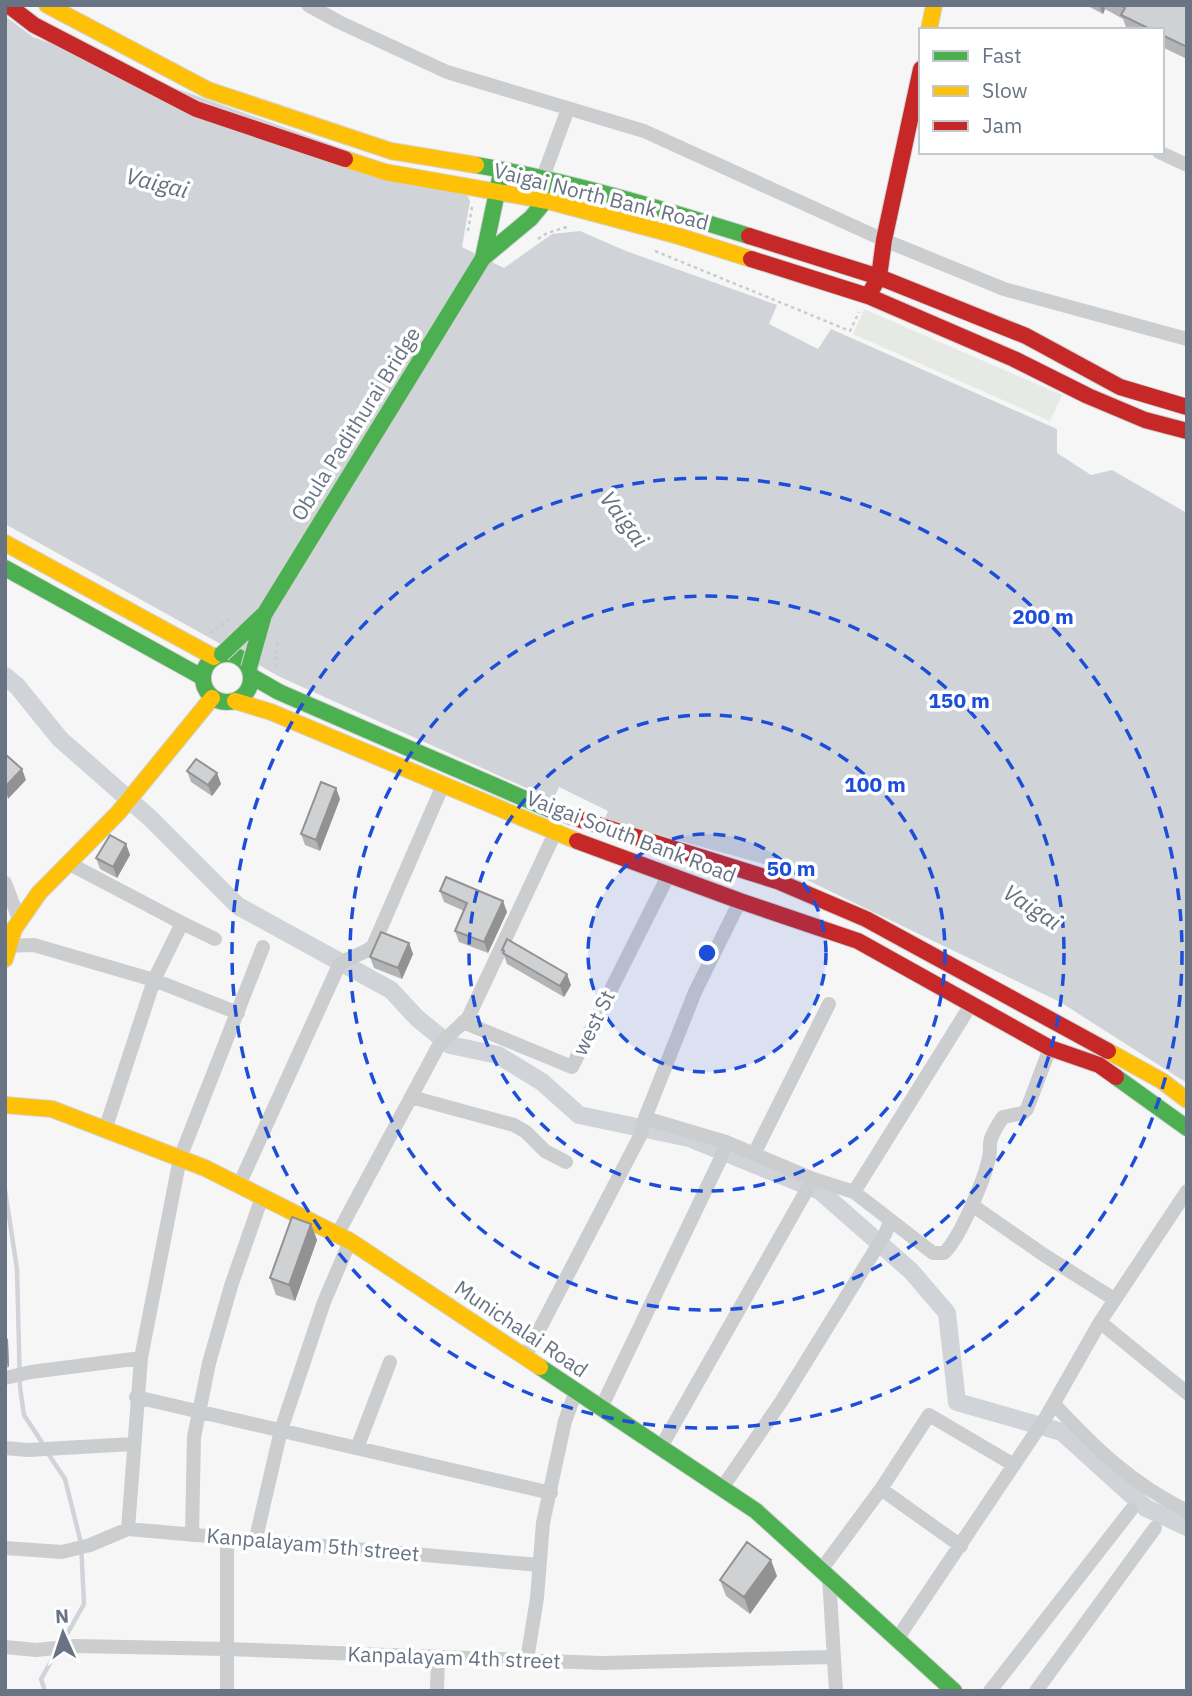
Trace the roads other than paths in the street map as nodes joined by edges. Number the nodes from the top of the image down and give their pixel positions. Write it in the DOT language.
graph roads {
  1 [pos="8,5"];
  2 [pos="47,5"];
  3 [pos="308,5"];
  4 [pos="934,5"];
  5 [pos="929,28"];
  6 [pos="919,78"];
  7 [pos="568,109"];
  8 [pos="1163,154"];
  9 [pos="1187,165"];
  10 [pos="502,170"];
  11 [pos="543,177"];
  12 [pos="559,182"];
  13 [pos="494,197"];
  14 [pos="548,201"];
  15 [pos="884,240"];
  16 [pos="483,258"];
  17 [pos="878,277"];
  18 [pos="865,302"];
  19 [pos="1187,339"];
  20 [pos="1187,407"];
  21 [pos="1187,431"];
  22 [pos="5,542"];
  23 [pos="5,568"];
  24 [pos="265,613"];
  25 [pos="218,655"];
  26 [pos="250,672"];
  27 [pos="202,677"];
  28 [pos="212,698"];
  29 [pos="235,701"];
  30 [pos="443,785"];
  31 [pos="555,833"];
  32 [pos="68,863"];
  33 [pos="669,874"];
  34 [pos="5,883"];
  35 [pos="740,901"];
  36 [pos="19,919"];
  37 [pos="182,923"];
  38 [pos="215,939"];
  39 [pos="263,947"];
  40 [pos="6,951"];
  41 [pos="154,980"];
  42 [pos="972,1003"];
  43 [pos="829,1004"];
  44 [pos="238,1013"];
  45 [pos="463,1022"];
  46 [pos="1050,1048"];
  47 [pos="411,1097"];
  48 [pos="1187,1100"];
  49 [pos="5,1105"];
  50 [pos="645,1118"];
  51 [pos="1187,1128"];
  52 [pos="106,1130"];
  53 [pos="726,1142"];
  54 [pos="754,1154"];
  55 [pos="180,1158"];
  56 [pos="566,1163"];
  57 [pos="813,1179"];
  58 [pos="239,1185"];
  59 [pos="1187,1191"];
  60 [pos="854,1192"];
  61 [pos="262,1197"];
  62 [pos="972,1205"];
  63 [pos="887,1228"];
  64 [pos="344,1238"];
  65 [pos="1114,1299"];
  66 [pos="1100,1322"];
  67 [pos="524,1357"];
  68 [pos="141,1359"];
  69 [pos="390,1362"];
  70 [pos="6,1378"];
  71 [pos="576,1391"];
  72 [pos="1187,1393"];
  73 [pos="136,1397"];
  74 [pos="1054,1404"];
  75 [pos="601,1408"];
  76 [pos="199,1412"];
  77 [pos="281,1430"];
  78 [pos="133,1444"];
  79 [pos="661,1447"];
  80 [pos="5,1448"];
  81 [pos="356,1448"];
  82 [pos="1014,1465"];
  83 [pos="722,1488"];
  84 [pos="881,1489"];
  85 [pos="551,1493"];
  86 [pos="1131,1510"];
  87 [pos="1187,1511"];
  88 [pos="1155,1528"];
  89 [pos="128,1529"];
  90 [pos="192,1535"];
  91 [pos="227,1538"];
  92 [pos="256,1538"];
  93 [pos="961,1546"];
  94 [pos="5,1548"];
  95 [pos="539,1565"];
  96 [pos="825,1573"];
  97 [pos="897,1639"];
  98 [pos="5,1647"];
  99 [pos="227,1649"];
  100 [pos="439,1657"];
  101 [pos="832,1657"];
  102 [pos="527,1660"];
  103 [pos="227,1691"];
  104 [pos="437,1691"];
  105 [pos="836,1691"];
  106 [pos="954,1691"];
  107 [pos="990,1691"];
  108 [pos="1036,1691"];
  1 -- 13 [label="main road, Vaigai North Bank Road"];
  2 -- 10 [label="main road, Vaigai North Bank Road"];
  3 -- 7 [label="street"];
  4 -- 5 [label="main road"];
  6 -- 15 [label="main road"];
  7 -- 11 [label="street"];
  7 -- 15 [label="street"];
  8 -- 9 [label="street"];
  10 -- 11 [label="main road, Vaigai North Bank Road"];
  10 -- 13 [label="main road, Obula Padithurai Bridge"];
  11 -- 12 [label="main road, Vaigai North Bank Road"];
  12 -- 14 [label="main road, Obula Padithurai Bridge"];
  12 -- 17 [label="main road, Vaigai North Bank Road"];
  13 -- 14 [label="main road, Vaigai North Bank Road"];
  13 -- 16 [label="main road, Obula Padithurai Bridge"];
  14 -- 16 [label="main road, Obula Padithurai Bridge"];
  14 -- 18 [label="main road, Vaigai North Bank Road"];
  15 -- 17 [label="main road"];
  15 -- 19 [label="street"];
  16 -- 24 [label="main road, Obula Padithurai Bridge"];
  17 -- 18 [label="main road"];
  17 -- 20 [label="main road, Vaigai North Bank Road"];
  18 -- 21 [label="main road, Vaigai North Bank Road"];
  22 -- 25 [label="main road"];
  23 -- 27 [label="main road"];
  24 -- 25 [label="main road, Obula Padithurai Bridge, bridge"];
  24 -- 26 [label="main road, Obula Padithurai Bridge, bridge"];
  25 -- 26 [label="main road"];
  25 -- 27 [label="main road"];
  26 -- 29 [label="main road"];
  26 -- 48 [label="main road, Vaigai South Bank Road"];
  27 -- 28 [label="main road"];
  28 -- 29 [label="main road"];
  28 -- 32 [label="main road"];
  29 -- 30 [label="main road, Vaigai South Bank Road"];
  30 -- 31 [label="main road, Vaigai South Bank Road"];
  30 -- 58 [label="street"];
  31 -- 33 [label="main road, Vaigai South Bank Road"];
  31 -- 45 [label="street"];
  32 -- 36 [label="main road"];
  32 -- 37 [label="street"];
  33 -- 35 [label="main road, Vaigai South Bank Road"];
  33 -- 45 [label="street, west St"];
  34 -- 36 [label="street"];
  35 -- 42 [label="main road, Vaigai South Bank Road"];
  35 -- 50 [label="street"];
  36 -- 40 [label="main road"];
  37 -- 38 [label="street"];
  37 -- 41 [label="street"];
  39 -- 44 [label="street"];
  40 -- 41 [label="street"];
  41 -- 44 [label="street"];
  41 -- 52 [label="street"];
  42 -- 46 [label="main road, Vaigai South Bank Road"];
  42 -- 60 [label="street"];
  43 -- 54 [label="street"];
  44 -- 55 [label="street"];
  45 -- 47 [label="street"];
  46 -- 51 [label="main road, Vaigai South Bank Road"];
  46 -- 62 [label="street"];
  47 -- 56 [label="street"];
  47 -- 64 [label="street"];
  49 -- 52 [label="main road, Munichalai Road"];
  50 -- 53 [label="street"];
  50 -- 67 [label="street"];
  52 -- 55 [label="main road, Munichalai Road"];
  53 -- 54 [label="street"];
  53 -- 75 [label="street"];
  54 -- 57 [label="street"];
  55 -- 58 [label="main road, Munichalai Road"];
  55 -- 68 [label="street"];
  57 -- 60 [label="street"];
  57 -- 79 [label="street"];
  58 -- 61 [label="main road, Munichalai Road"];
  59 -- 65 [label="street"];
  60 -- 63 [label="street"];
  61 -- 64 [label="main road, Munichalai Road"];
  61 -- 76 [label="street"];
  62 -- 63 [label="street"];
  62 -- 65 [label="street"];
  63 -- 83 [label="street"];
  64 -- 67 [label="main road, Munichalai Road"];
  64 -- 77 [label="street"];
  65 -- 66 [label="street"];
  66 -- 72 [label="street"];
  66 -- 74 [label="street"];
  67 -- 71 [label="main road, Munichalai Road"];
  68 -- 70 [label="street"];
  68 -- 73 [label="street"];
  69 -- 81 [label="street"];
  71 -- 75 [label="main road, Munichalai Road"];
  71 -- 85 [label="street"];
  73 -- 76 [label="street"];
  73 -- 78 [label="street"];
  74 -- 82 [label="street"];
  74 -- 87 [label="street"];
  75 -- 79 [label="main road, Munichalai Road"];
  76 -- 77 [label="street"];
  76 -- 90 [label="street"];
  77 -- 81 [label="street"];
  77 -- 92 [label="street"];
  78 -- 80 [label="street"];
  78 -- 89 [label="street"];
  79 -- 83 [label="main road, Munichalai Road"];
  81 -- 85 [label="street"];
  82 -- 84 [label="street"];
  82 -- 93 [label="street"];
  83 -- 96 [label="main road, Munichalai Road"];
  84 -- 93 [label="street"];
  84 -- 96 [label="street"];
  85 -- 95 [label="street"];
  86 -- 107 [label="street"];
  88 -- 108 [label="street"];
  89 -- 90 [label="street, Kanpalayam 5th street"];
  89 -- 94 [label="street, Kanpalayam 5th street"];
  90 -- 91 [label="street, Kanpalayam 5th street"];
  91 -- 92 [label="street, Kanpalayam 5th street"];
  91 -- 99 [label="street"];
  92 -- 95 [label="street, Kanpalayam 5th street"];
  93 -- 97 [label="street"];
  95 -- 102 [label="street"];
  96 -- 97 [label="main road, Munichalai Road"];
  96 -- 101 [label="street"];
  97 -- 106 [label="main road, Munichalai Road"];
  98 -- 99 [label="street, Kanpalayam 4th street"];
  99 -- 100 [label="street, Kanpalayam 4th street"];
  99 -- 103 [label="street"];
  100 -- 102 [label="street, Kanpalayam 4th street"];
  100 -- 104 [label="street"];
  101 -- 102 [label="street, Kanpalayam 4th street"];
  101 -- 105 [label="street"];
}
